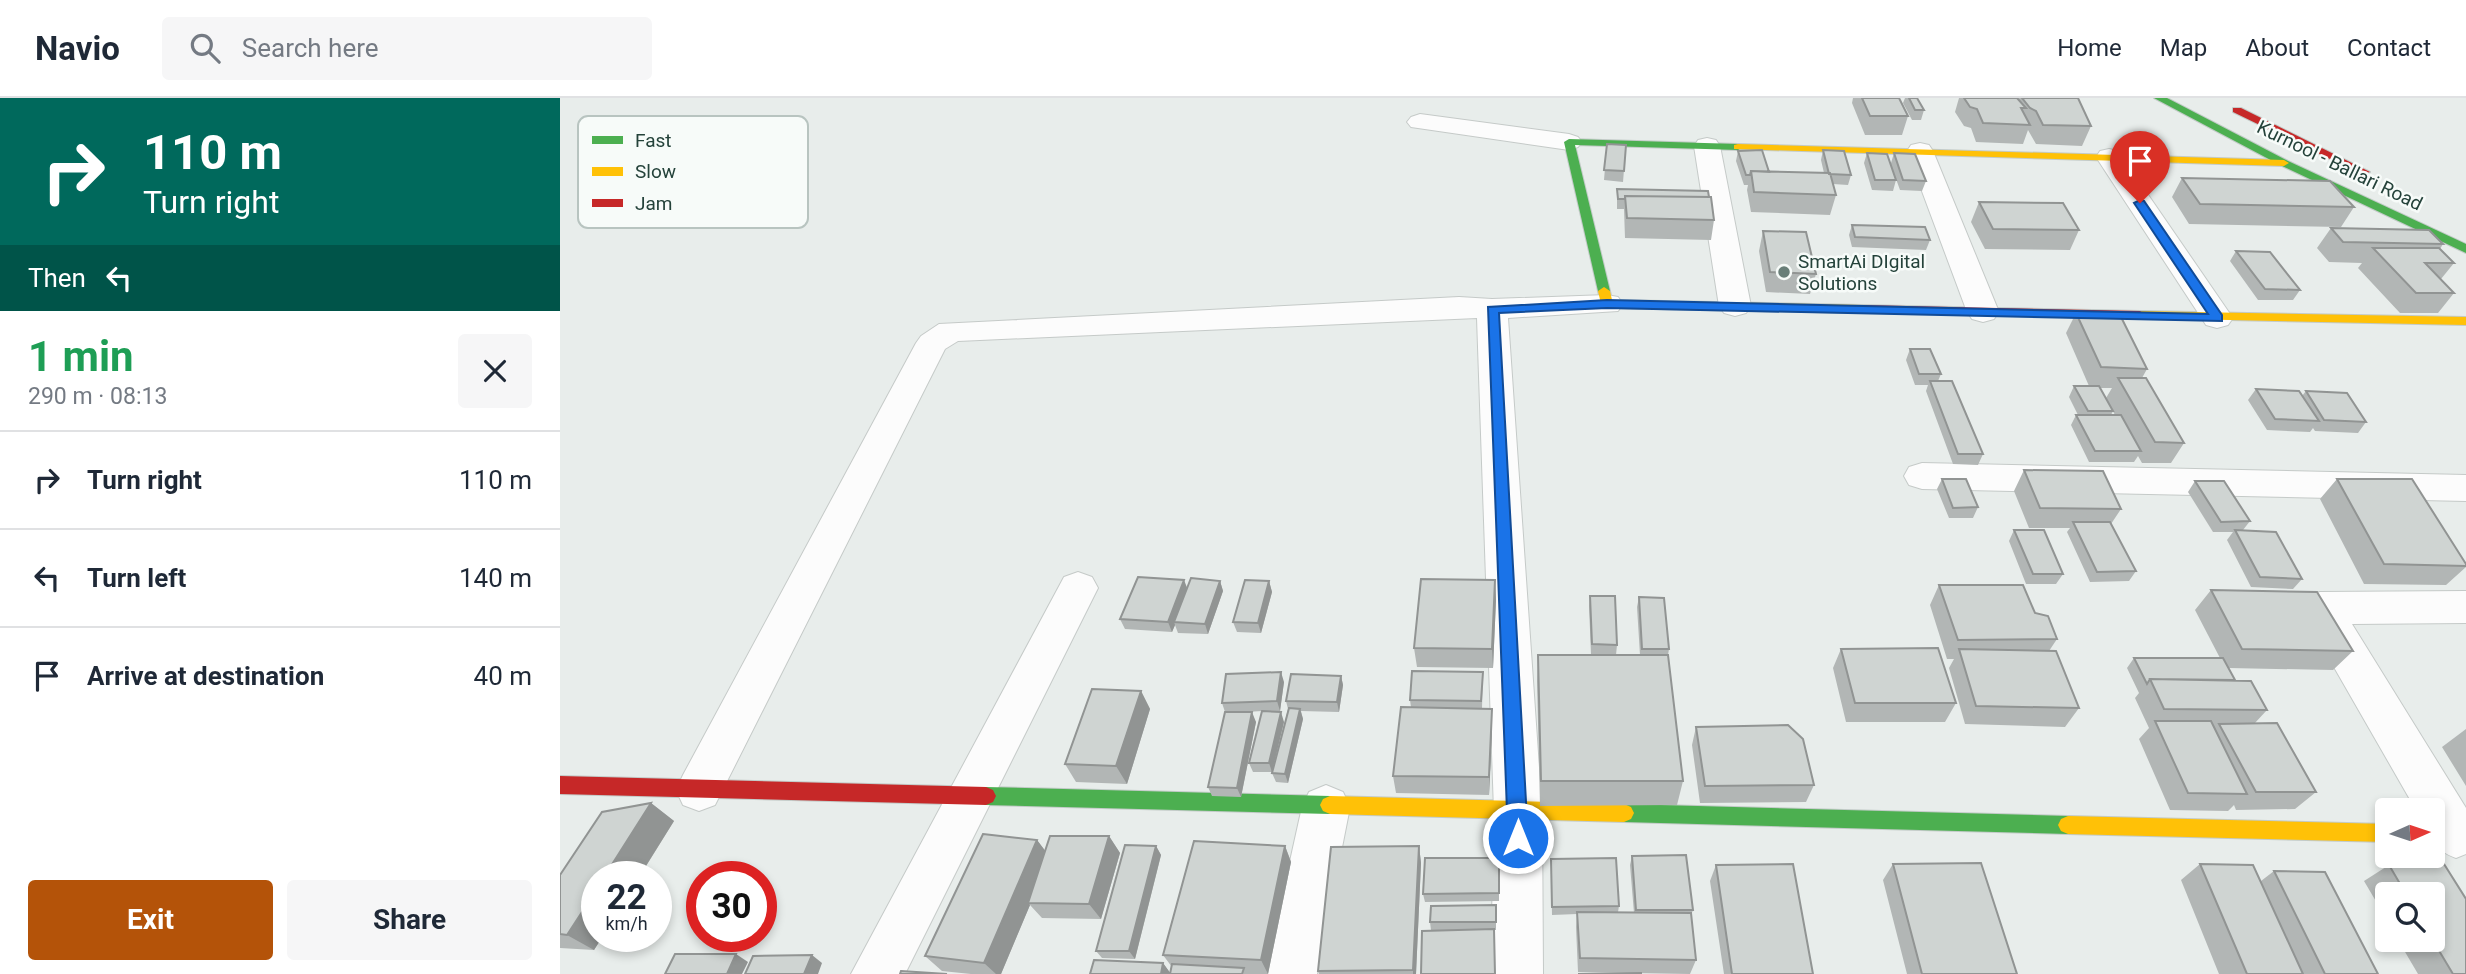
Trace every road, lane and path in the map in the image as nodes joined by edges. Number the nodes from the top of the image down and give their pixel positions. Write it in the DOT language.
graph roads {
  1 [pos="2159,98"];
  2 [pos="2225,104"];
  3 [pos="1420,122"];
  4 [pos="1569,142"];
  5 [pos="1707,146"];
  6 [pos="1920,151"];
  7 [pos="2109,158"];
  8 [pos="2284,163"];
  9 [pos="2382,180"];
  10 [pos="2466,249"];
  11 [pos="1607,304"];
  12 [pos="1735,306"];
  13 [pos="1492,309"];
  14 [pos="1983,312"];
  15 [pos="2217,318"];
  16 [pos="2466,321"];
  17 [pos="1922,476"];
  18 [pos="2466,488"];
  19 [pos="1078,588"];
  20 [pos="2466,607"];
  21 [pos="560,785"];
  22 [pos="699,790"];
  23 [pos="969,797"];
  24 [pos="1326,807"];
  25 [pos="1518,811"];
  26 [pos="2375,833"];
  27 [pos="2451,835"];
  28 [pos="877,974"];
  29 [pos="1291,974"];
  30 [pos="1517,974"];
  1 -- 8 [label="street, Kurnool - Ballari Road"];
  2 -- 9 [label="street"];
  3 -- 4 [label="street"];
  4 -- 5 [label="street"];
  4 -- 11 [label="street"];
  5 -- 6 [label="street"];
  5 -- 12 [label="street"];
  6 -- 7 [label="street"];
  6 -- 14 [label="street"];
  7 -- 8 [label="street"];
  7 -- 15 [label="street"];
  8 -- 10 [label="street, Kurnool - Ballari Road"];
  11 -- 12 [label="street"];
  11 -- 13 [label="street"];
  12 -- 14 [label="street"];
  13 -- 22 [label="street"];
  13 -- 25 [label="street"];
  14 -- 15 [label="street"];
  15 -- 16 [label="street"];
  17 -- 18 [label="street"];
  19 -- 23 [label="street"];
  20 -- 27 [label="street"];
  21 -- 22 [label="street"];
  22 -- 23 [label="street"];
  23 -- 24 [label="street"];
  23 -- 28 [label="street"];
  24 -- 25 [label="street"];
  24 -- 29 [label="street"];
  25 -- 26 [label="street"];
  25 -- 30 [label="street"];
}
